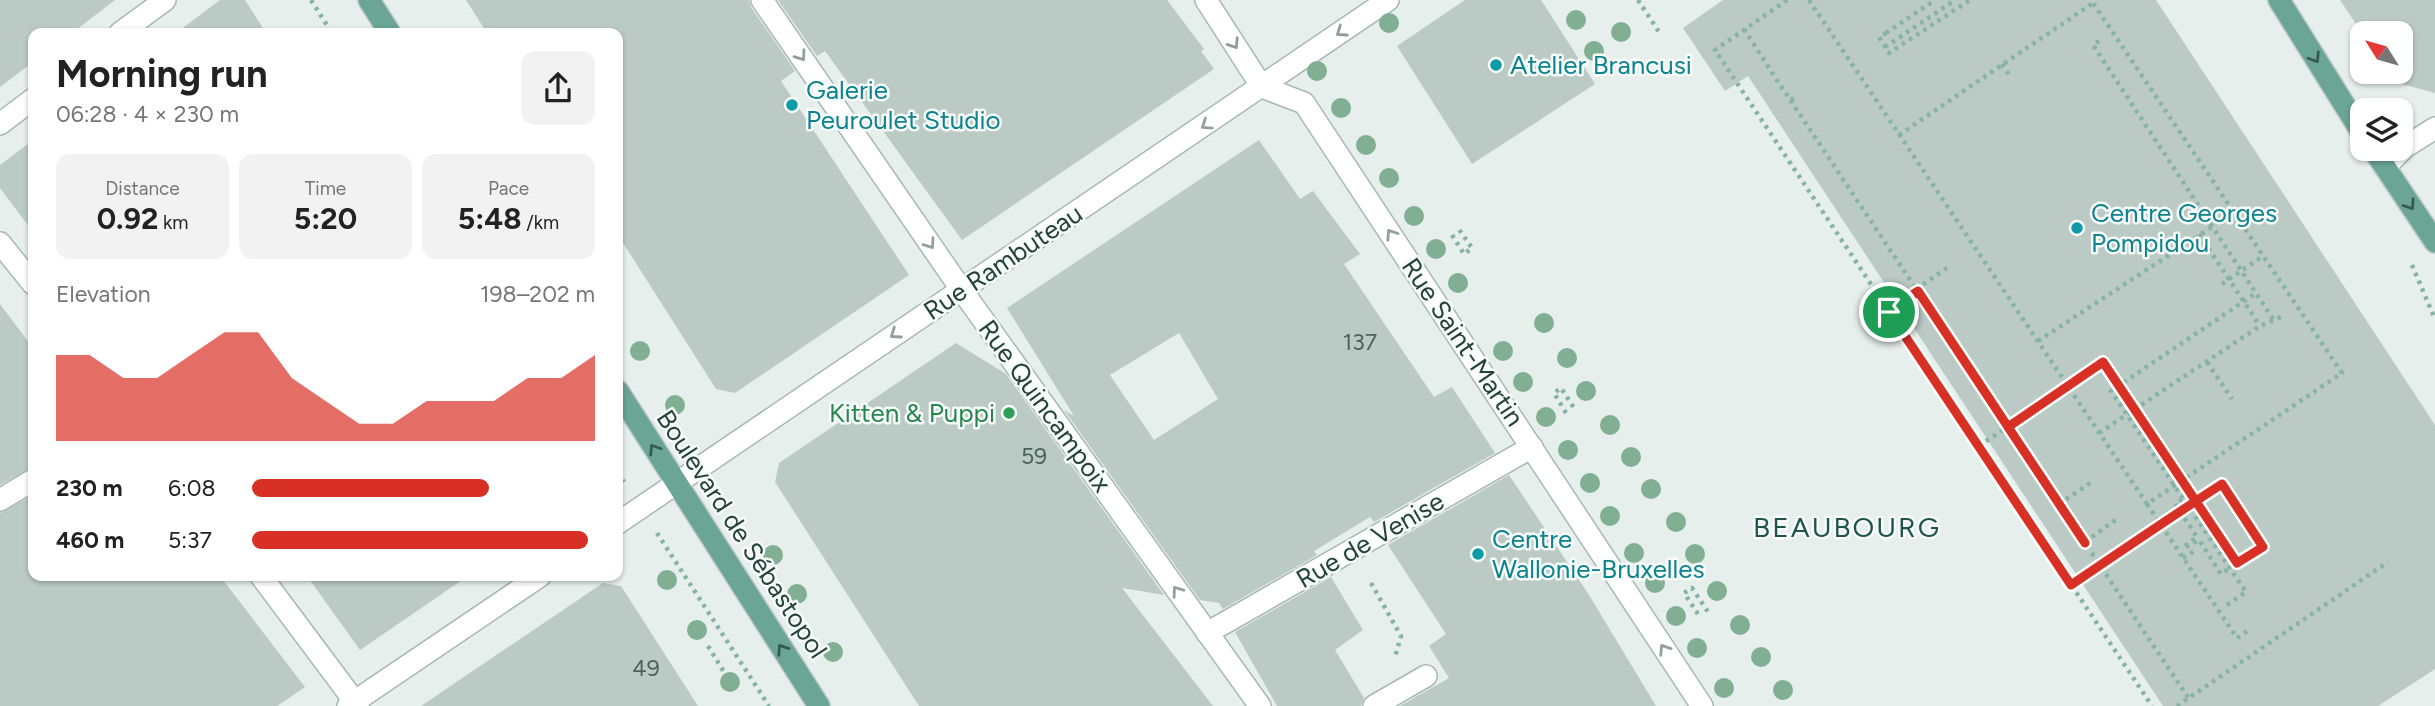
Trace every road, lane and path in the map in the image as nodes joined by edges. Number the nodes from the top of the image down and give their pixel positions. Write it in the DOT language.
graph roads {
  1 [pos="164,0"];
  2 [pos="311,0"];
  3 [pos="369,0"];
  4 [pos="762,0"];
  5 [pos="1206,0"];
  6 [pos="1388,0"];
  7 [pos="1638,0"];
  8 [pos="1787,0"];
  9 [pos="1809,0"];
  10 [pos="1935,0"];
  11 [pos="1955,0"];
  12 [pos="1970,0"];
  13 [pos="2279,0"];
  14 [pos="2092,2"];
  15 [pos="127,28"];
  16 [pos="329,28"];
  17 [pos="387,28"];
  18 [pos="1744,29"];
  19 [pos="1659,32"];
  20 [pos="2099,41"];
  21 [pos="1885,47"];
  22 [pos="2002,64"];
  23 [pos="2009,75"];
  24 [pos="1787,82"];
  25 [pos="1781,86"];
  26 [pos="1262,87"];
  27 [pos="1791,89"];
  28 [pos="1786,93"];
  29 [pos="1797,96"];
  30 [pos="1791,100"];
  31 [pos="28,103"];
  32 [pos="2350,114"];
  33 [pos="0,124"];
  34 [pos="2435,128"];
  35 [pos="1899,135"];
  36 [pos="2413,142"];
  37 [pos="2381,161"];
  38 [pos="2212,226"];
  39 [pos="1458,229"];
  40 [pos="2199,234"];
  41 [pos="1451,235"];
  42 [pos="2435,242"];
  43 [pos="0,243"];
  44 [pos="2263,256"];
  45 [pos="1950,266"];
  46 [pos="2241,271"];
  47 [pos="28,278"];
  48 [pos="2228,279"];
  49 [pos="2222,284"];
  50 [pos="961,289"];
  51 [pos="1916,289"];
  52 [pos="2256,293"];
  53 [pos="1889,312"];
  54 [pos="2283,316"];
  55 [pos="2273,319"];
  56 [pos="2260,326"];
  57 [pos="2038,341"];
  58 [pos="2207,362"];
  59 [pos="2069,387"];
  60 [pos="623,399"];
  61 [pos="2232,399"];
  62 [pos="2042,405"];
  63 [pos="1574,408"];
  64 [pos="1566,412"];
  65 [pos="2008,427"];
  66 [pos="2099,433"];
  67 [pos="1979,446"];
  68 [pos="1532,447"];
  69 [pos="2177,476"];
  70 [pos="2092,482"];
  71 [pos="2180,482"];
  72 [pos="28,483"];
  73 [pos="676,483"];
  74 [pos="2191,494"];
  75 [pos="0,500"];
  76 [pos="2059,504"];
  77 [pos="2147,504"];
  78 [pos="623,520"];
  79 [pos="2117,520"];
  80 [pos="655,530"];
  81 [pos="2085,543"];
  82 [pos="2196,550"];
  83 [pos="2183,558"];
  84 [pos="2388,562"];
  85 [pos="2237,563"];
  86 [pos="265,581"];
  87 [pos="533,581"];
  88 [pos="1371,583"];
  89 [pos="2071,585"];
  90 [pos="2227,605"];
  91 [pos="1707,612"];
  92 [pos="1698,614"];
  93 [pos="2249,629"];
  94 [pos="1207,633"];
  95 [pos="708,646"];
  96 [pos="1395,657"];
  97 [pos="724,672"];
  98 [pos="1426,676"];
  99 [pos="2189,699"];
  100 [pos="354,704"];
  101 [pos="769,706"];
  102 [pos="819,706"];
  103 [pos="1260,706"];
  104 [pos="1374,706"];
  105 [pos="1702,706"];
  106 [pos="2152,706"];
  107 [pos="2177,706"];
  1 -- 15 [label="street"];
  2 -- 16 [label="path"];
  3 -- 17 [label="main road"];
  4 -- 50 [label="street, Rue Quincampoix, one-way"];
  5 -- 26 [label="street, one-way"];
  6 -- 26 [label="street, Rue Rambuteau, one-way"];
  7 -- 19 [label="path"];
  8 -- 18 [label="path"];
  9 -- 35 [label="path"];
  10 -- 21 [label="path"];
  11 -- 21 [label="path"];
  12 -- 21 [label="path"];
  13 -- 32 [label="main road, one-way"];
  14 -- 22 [label="path"];
  14 -- 44 [label="path"];
  18 -- 25 [label="path"];
  18 -- 53 [label="path"];
  20 -- 38 [label="path"];
  22 -- 23 [label="path"];
  22 -- 35 [label="path"];
  24 -- 25 [label="path"];
  25 -- 28 [label="path"];
  26 -- 50 [label="street, Rue Rambuteau, one-way"];
  68 -- 26 [label="street, Rue Saint-Martin, one-way"];
  27 -- 28 [label="path"];
  28 -- 30 [label="path"];
  29 -- 30 [label="path"];
  30 -- 51 [label="path"];
  30 -- 65 [label="path"];
  31 -- 33 [label="street"];
  34 -- 36 [label="street"];
  35 -- 57 [label="path"];
  37 -- 42 [label="main road, one-way"];
  38 -- 40 [label="path"];
  38 -- 46 [label="path"];
  39 -- 41 [label="path"];
  40 -- 48 [label="path"];
  40 -- 57 [label="path"];
  43 -- 47 [label="street"];
  44 -- 46 [label="path"];
  44 -- 71 [label="path"];
  45 -- 51 [label="path"];
  46 -- 48 [label="path"];
  46 -- 55 [label="path"];
  48 -- 49 [label="path"];
  48 -- 56 [label="path"];
  50 -- 73 [label="street, Rue Rambuteau, one-way"];
  94 -- 50 [label="street, Rue Quincampoix, one-way"];
  51 -- 65 [label="path"];
  52 -- 90 [label="path"];
  53 -- 67 [label="path"];
  53 -- 81 [label="path"];
  54 -- 55 [label="path"];
  55 -- 56 [label="path"];
  56 -- 58 [label="path"];
  57 -- 59 [label="path"];
  58 -- 61 [label="path"];
  58 -- 66 [label="path"];
  59 -- 62 [label="path"];
  59 -- 66 [label="path"];
  73 -- 60 [label="main road, Boulevard de Sébastopol, one-way"];
  63 -- 64 [label="path"];
  65 -- 67 [label="path"];
  65 -- 74 [label="path"];
  65 -- 76 [label="path"];
  65 -- 81 [label="path"];
  66 -- 77 [label="path"];
  67 -- 89 [label="path"];
  68 -- 94 [label="street, Rue de Venise"];
  105 -- 68 [label="street, Rue Saint-Martin, one-way"];
  69 -- 71 [label="path"];
  70 -- 76 [label="path"];
  71 -- 77 [label="path"];
  72 -- 75 [label="street"];
  73 -- 78 [label="street, Rue Rambuteau"];
  102 -- 73 [label="main road, Boulevard de Sébastopol, one-way"];
  74 -- 85 [label="path"];
  74 -- 85 [label="path"];
  76 -- 99 [label="path"];
  77 -- 83 [label="path"];
  79 -- 81 [label="path"];
  80 -- 101 [label="path"];
  82 -- 83 [label="path"];
  83 -- 93 [label="path"];
  84 -- 99 [label="path"];
  85 -- 89 [label="path"];
  86 -- 100 [label="street"];
  87 -- 100 [label="street"];
  88 -- 96 [label="path"];
  89 -- 106 [label="path"];
  91 -- 92 [label="path"];
  94 -- 103 [label="street, Rue Quincampoix"];
  95 -- 97 [label="path"];
  98 -- 104 [label="street"];
  99 -- 107 [label="path"];
}
